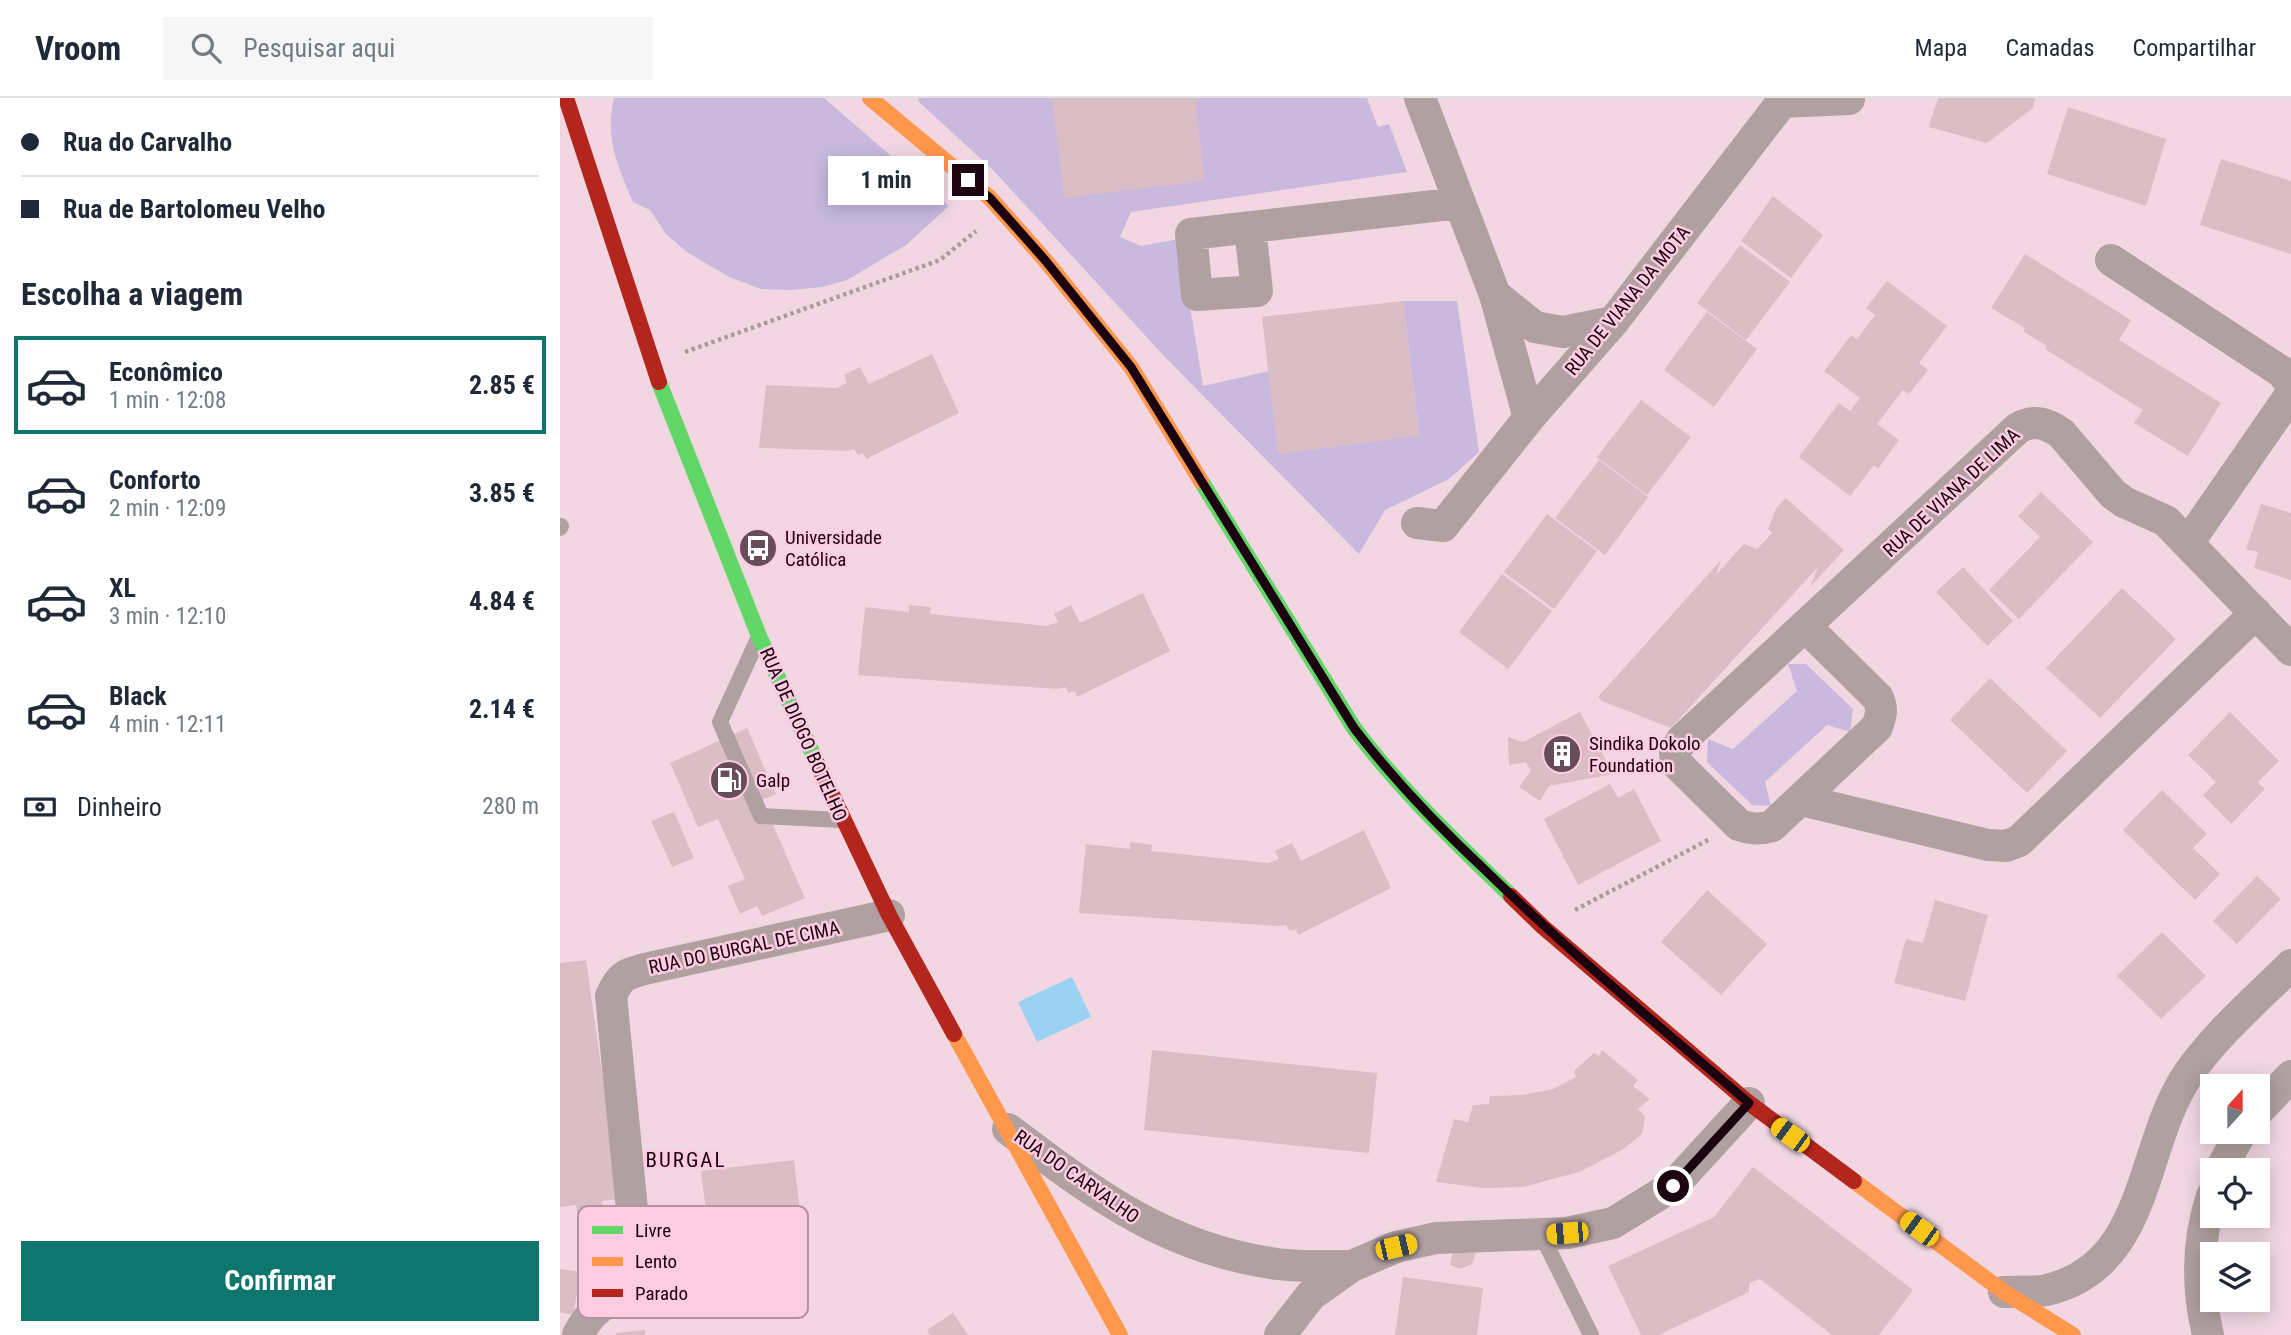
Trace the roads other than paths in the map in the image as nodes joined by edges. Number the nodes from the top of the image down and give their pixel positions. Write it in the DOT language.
graph roads {
  1 [pos="591,98"];
  2 [pos="1420,98"];
  3 [pos="1849,99"];
  4 [pos="880,102"];
  5 [pos="571,112"];
  6 [pos="1459,204"];
  7 [pos="1250,228"];
  8 [pos="2111,260"];
  9 [pos="1495,295"];
  10 [pos="1612,322"];
  11 [pos="2291,385"];
  12 [pos="2291,394"];
  13 [pos="1529,418"];
  14 [pos="1417,523"];
  15 [pos="2188,543"];
  16 [pos="2256,613"];
  17 [pos="1805,626"];
  18 [pos="759,636"];
  19 [pos="2291,650"];
  20 [pos="1801,800"];
  21 [pos="843,820"];
  22 [pos="889,915"];
  23 [pos="2291,965"];
  24 [pos="2291,1076"];
  25 [pos="2270,1098"];
  26 [pos="1749,1103"];
  27 [pos="1005,1127"];
  28 [pos="632,1206"];
  29 [pos="2204,1228"];
  30 [pos="1542,1236"];
  31 [pos="1352,1266"];
  32 [pos="2004,1292"];
  33 [pos="590,1318"];
  34 [pos="1116,1332"];
  35 [pos="578,1335"];
  36 [pos="1280,1335"];
  37 [pos="1591,1335"];
  38 [pos="2073,1335"];
  39 [pos="2208,1335"];
  1 -- 5 [label="street"];
  2 -- 6 [label="street"];
  3 -- 10 [label="street, RUA DE VIANA DA MOTA"];
  4 -- 26 [label="street"];
  5 -- 18 [label="street, RUA DE DIOGO BOTELHO"];
  6 -- 7 [label="street"];
  6 -- 9 [label="street"];
  8 -- 11 [label="street"];
  9 -- 10 [label="street"];
  9 -- 13 [label="street"];
  10 -- 13 [label="street, RUA DE VIANA DA MOTA"];
  12 -- 15 [label="street"];
  13 -- 14 [label="street, RUA DE VIANA DA MOTA"];
  15 -- 16 [label="street, RUA DE VIANA DE LIMA"];
  15 -- 17 [label="street, RUA DE VIANA DE LIMA"];
  16 -- 19 [label="street, RUA DE VIANA DE LIMA"];
  16 -- 20 [label="street"];
  17 -- 20 [label="street"];
  17 -- 20 [label="street, RUA DE VIANA DE LIMA"];
  18 -- 21 [label="street, RUA DE DIOGO BOTELHO"];
  18 -- 21 [label="lane"];
  21 -- 22 [label="street, RUA DE DIOGO BOTELHO"];
  22 -- 27 [label="street, RUA DE DIOGO BOTELHO"];
  22 -- 28 [label="street, RUA DO BURGAL DE CIMA"];
  23 -- 32 [label="street"];
  24 -- 25 [label="street"];
  26 -- 30 [label="street, RUA DO CARVALHO"];
  26 -- 32 [label="street"];
  27 -- 31 [label="street, RUA DO CARVALHO"];
  27 -- 34 [label="street, RUA DE DIOGO BOTELHO"];
  29 -- 39 [label="street"];
  30 -- 31 [label="street, RUA DO CARVALHO"];
  30 -- 37 [label="lane"];
  31 -- 36 [label="street, RUA DO CARVALHO"];
  32 -- 38 [label="street"];
  33 -- 35 [label="street, RUA DO BURGAL DE CIMA"];
}
